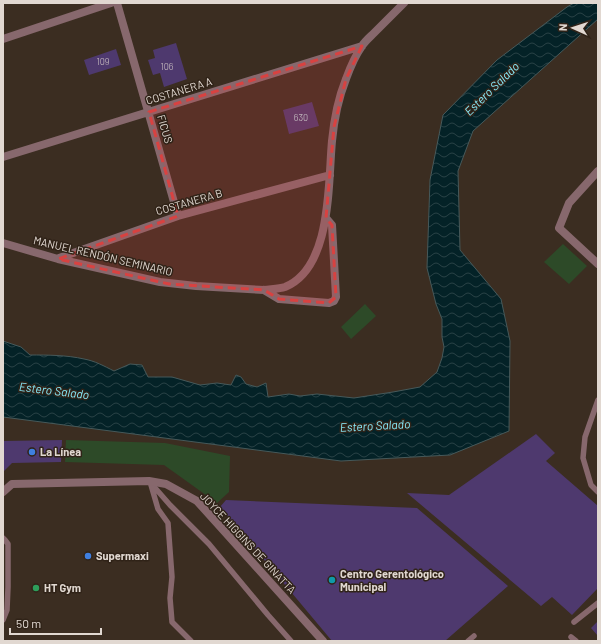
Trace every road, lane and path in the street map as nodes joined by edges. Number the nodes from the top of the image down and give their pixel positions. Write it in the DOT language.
graph roads {
  1 [pos="110,3"];
  2 [pos="117,3"];
  3 [pos="404,3"];
  4 [pos="3,39"];
  5 [pos="362,46"];
  6 [pos="149,112"];
  7 [pos="3,157"];
  8 [pos="598,171"];
  9 [pos="330,175"];
  10 [pos="178,216"];
  11 [pos="326,218"];
  12 [pos="3,243"];
  13 [pos="58,258"];
  14 [pos="598,264"];
  15 [pos="264,290"];
  16 [pos="598,400"];
  17 [pos="149,481"];
  18 [pos="3,492"];
  19 [pos="598,492"];
  20 [pos="3,538"];
  21 [pos="598,602"];
  22 [pos="3,620"];
  23 [pos="574,622"];
  24 [pos="474,636"];
  25 [pos="571,637"];
  26 [pos="191,641"];
  27 [pos="291,641"];
  28 [pos="323,641"];
  29 [pos="468,641"];
  30 [pos="576,641"];
  1 -- 4 [label="street"];
  2 -- 6 [label="street, FICUS"];
  3 -- 5 [label="street, MANUEL RENDÓN SEMINARIO"];
  5 -- 6 [label="street, COSTANERA A"];
  5 -- 9 [label="street, MANUEL RENDÓN SEMINARIO"];
  6 -- 7 [label="street, COSTANERA A"];
  6 -- 10 [label="street, FICUS"];
  8 -- 14 [label="street"];
  9 -- 10 [label="street, COSTANERA B"];
  9 -- 11 [label="street, MANUEL RENDÓN SEMINARIO"];
  10 -- 13 [label="street, COSTANERA B"];
  11 -- 15 [label="street, MANUEL RENDÓN SEMINARIO"];
  11 -- 15 [label="street"];
  12 -- 13 [label="street, MANUEL RENDÓN SEMINARIO"];
  13 -- 15 [label="street, MANUEL RENDÓN SEMINARIO"];
  16 -- 19 [label="lane"];
  17 -- 18 [label="street, JOYCE HIGGINS DE GINATTA"];
  17 -- 26 [label="lane"];
  17 -- 27 [label="lane"];
  17 -- 28 [label="street, JOYCE HIGGINS DE GINATTA"];
  20 -- 22 [label="lane"];
  21 -- 23 [label="lane"];
  24 -- 29 [label="lane"];
  25 -- 30 [label="lane"];
}
